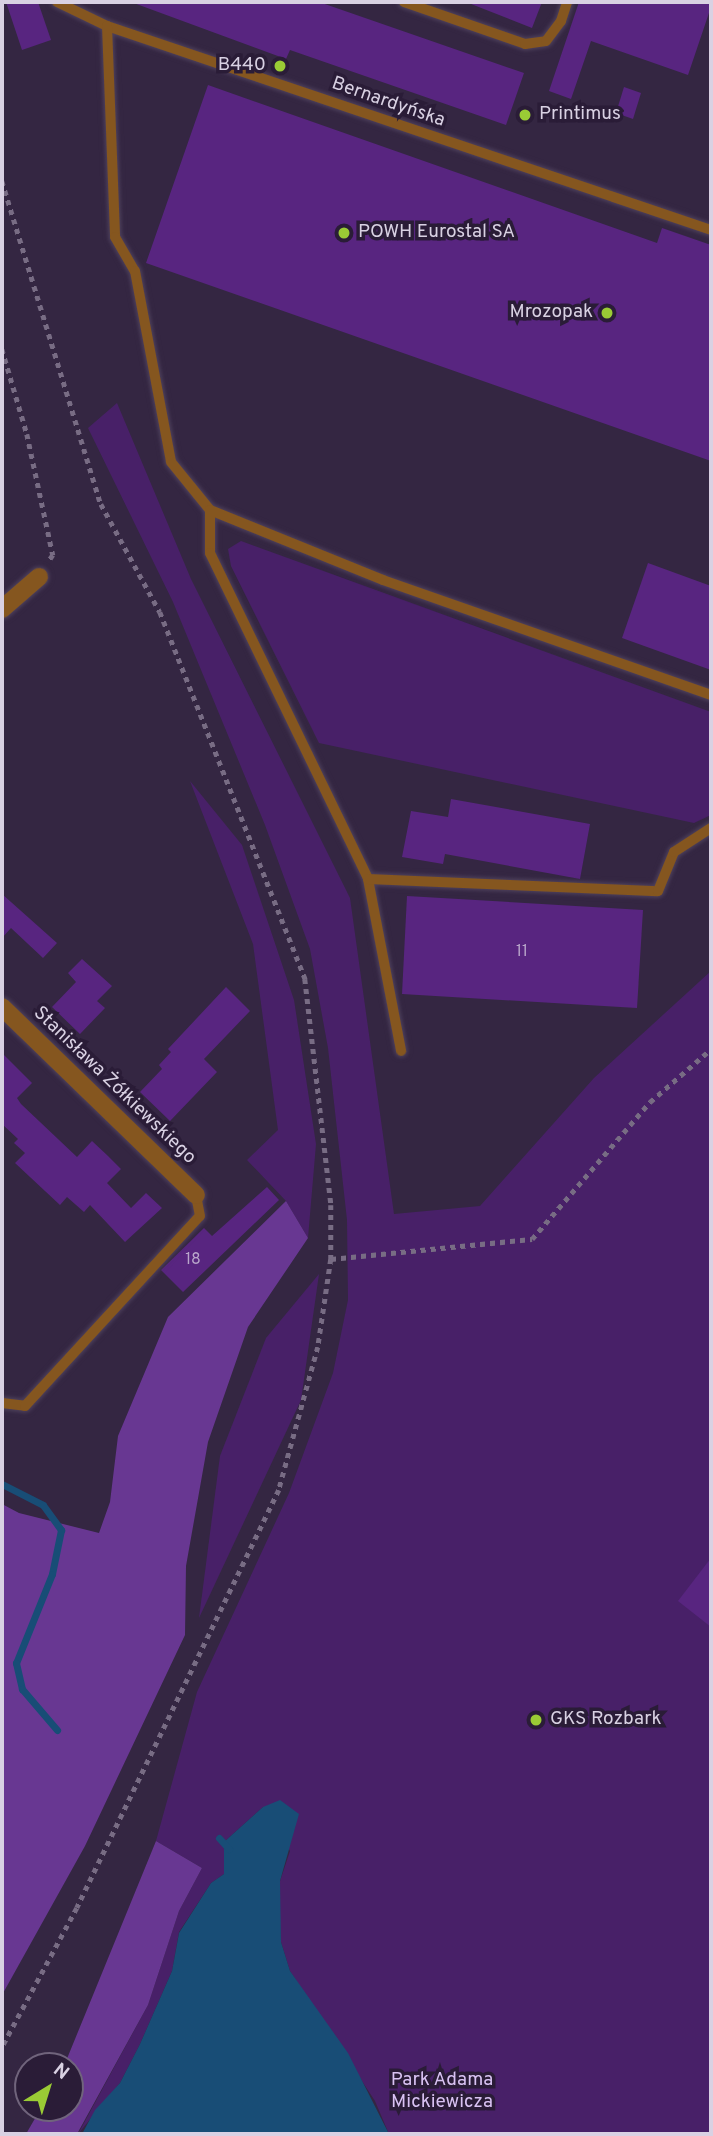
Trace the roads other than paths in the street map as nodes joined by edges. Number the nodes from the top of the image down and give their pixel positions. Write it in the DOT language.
graph roads {
  1 [pos="57,2"];
  2 [pos="404,2"];
  3 [pos="567,2"];
  4 [pos="107,26"];
  5 [pos="711,230"];
  6 [pos="210,510"];
  7 [pos="39,578"];
  8 [pos="2,609"];
  9 [pos="711,695"];
  10 [pos="711,828"];
  11 [pos="368,878"];
  12 [pos="2,1007"];
  13 [pos="401,1051"];
  14 [pos="196,1195"];
  15 [pos="2,1403"];
  1 -- 4 [label="lane, Bernardyńska"];
  2 -- 3 [label="lane"];
  4 -- 5 [label="lane, Bernardyńska"];
  4 -- 6 [label="lane"];
  6 -- 9 [label="lane"];
  6 -- 11 [label="lane"];
  7 -- 8 [label="street"];
  10 -- 11 [label="lane"];
  11 -- 13 [label="lane"];
  12 -- 14 [label="street, Stanisława Żółkiewskiego"];
  14 -- 15 [label="lane"];
}
